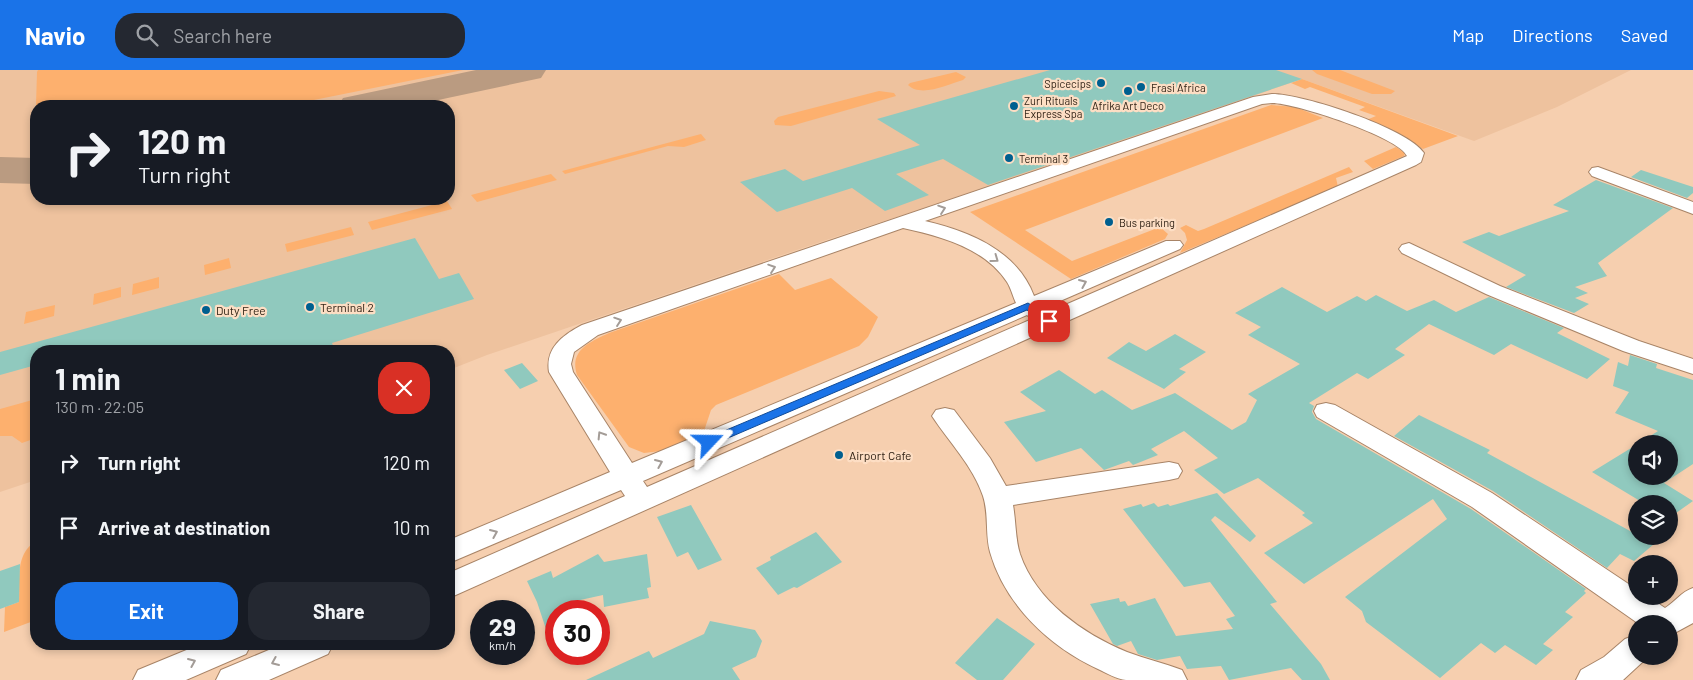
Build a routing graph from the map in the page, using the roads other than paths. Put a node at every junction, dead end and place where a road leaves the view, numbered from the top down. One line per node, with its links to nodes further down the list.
1 (1598, 172): 2 (street)
2 (1693, 208)
3 (902, 223): 6 (street, one-way to 6); 7 (street, one-way to 7); 12 (street, one-way to 3)
4 (1173, 246): 6 (street, one-way to 4)
5 (1409, 249): 8 (street)
6 (1028, 306): 7 (street); 12 (street, one-way to 6)
7 (1049, 321): 14 (street)
8 (1693, 367)
9 (1326, 410): 18 (street)
10 (945, 416): 13 (street)
11 (1169, 472): 13 (street)
12 (627, 476): 14 (street); 15 (street, one-way to 12)
13 (997, 497): 23 (street)
14 (642, 500): 16 (street)
15 (455, 549)
16 (455, 583)
17 (1693, 601): 19 (street)
18 (1652, 615)
19 (1678, 616)
20 (221, 650): 24 (street, one-way to 20)
21 (303, 650): 25 (street, one-way to 25)
22 (1628, 656): 27 (street)
23 (1109, 669): 26 (street)
24 (150, 680)
25 (233, 680)
26 (1170, 680)
27 (1593, 680)

